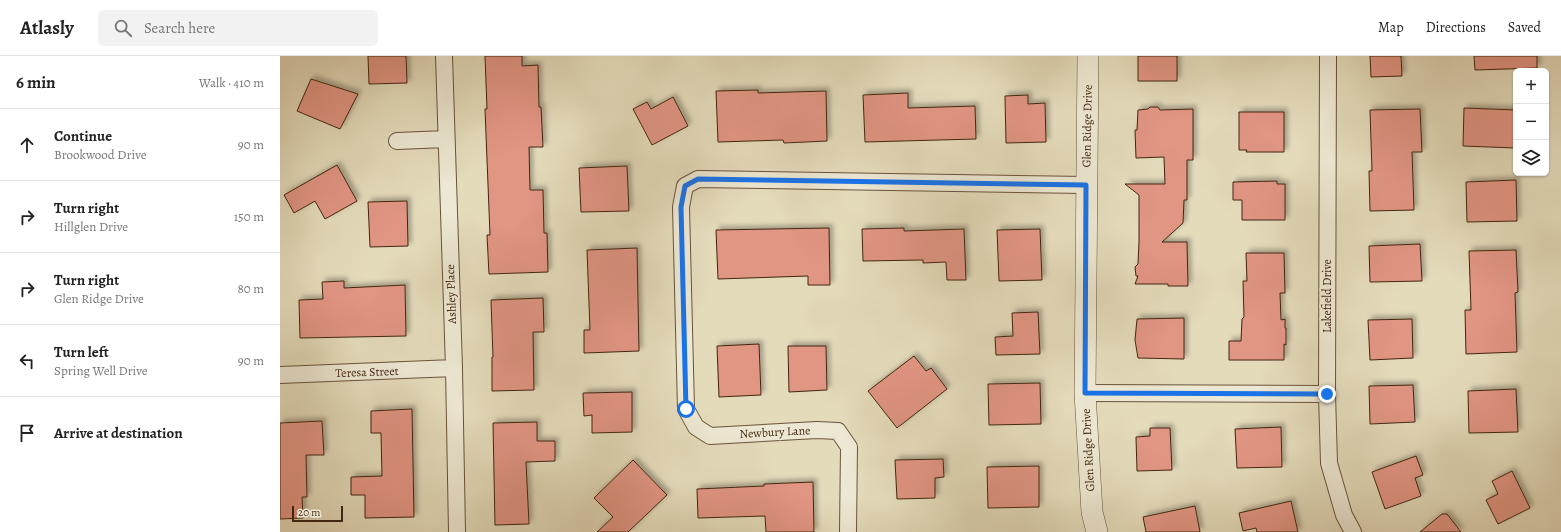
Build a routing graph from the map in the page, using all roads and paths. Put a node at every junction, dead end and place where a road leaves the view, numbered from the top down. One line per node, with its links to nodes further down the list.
1 (444, 56): 4 (street, Ashley Place)
2 (1088, 56): 6 (street, Glen Ridge Drive)
3 (1328, 56): 10 (street, Lakefield Drive)
4 (446, 140): 5 (street); 7 (street, Ashley Place)
5 (397, 141)
6 (1086, 185): 9 (street, Glen Ridge Drive); 12 (street, Newbury Lane)
7 (454, 368): 8 (street, Teresa Street); 11 (street, Ashley Place)
8 (280, 375)
9 (1085, 393): 10 (street); 13 (street, Glen Ridge Drive)
10 (1327, 394): 14 (street, Lakefield Drive)
11 (457, 532)
12 (848, 532)
13 (1097, 532)
14 (1353, 532)

